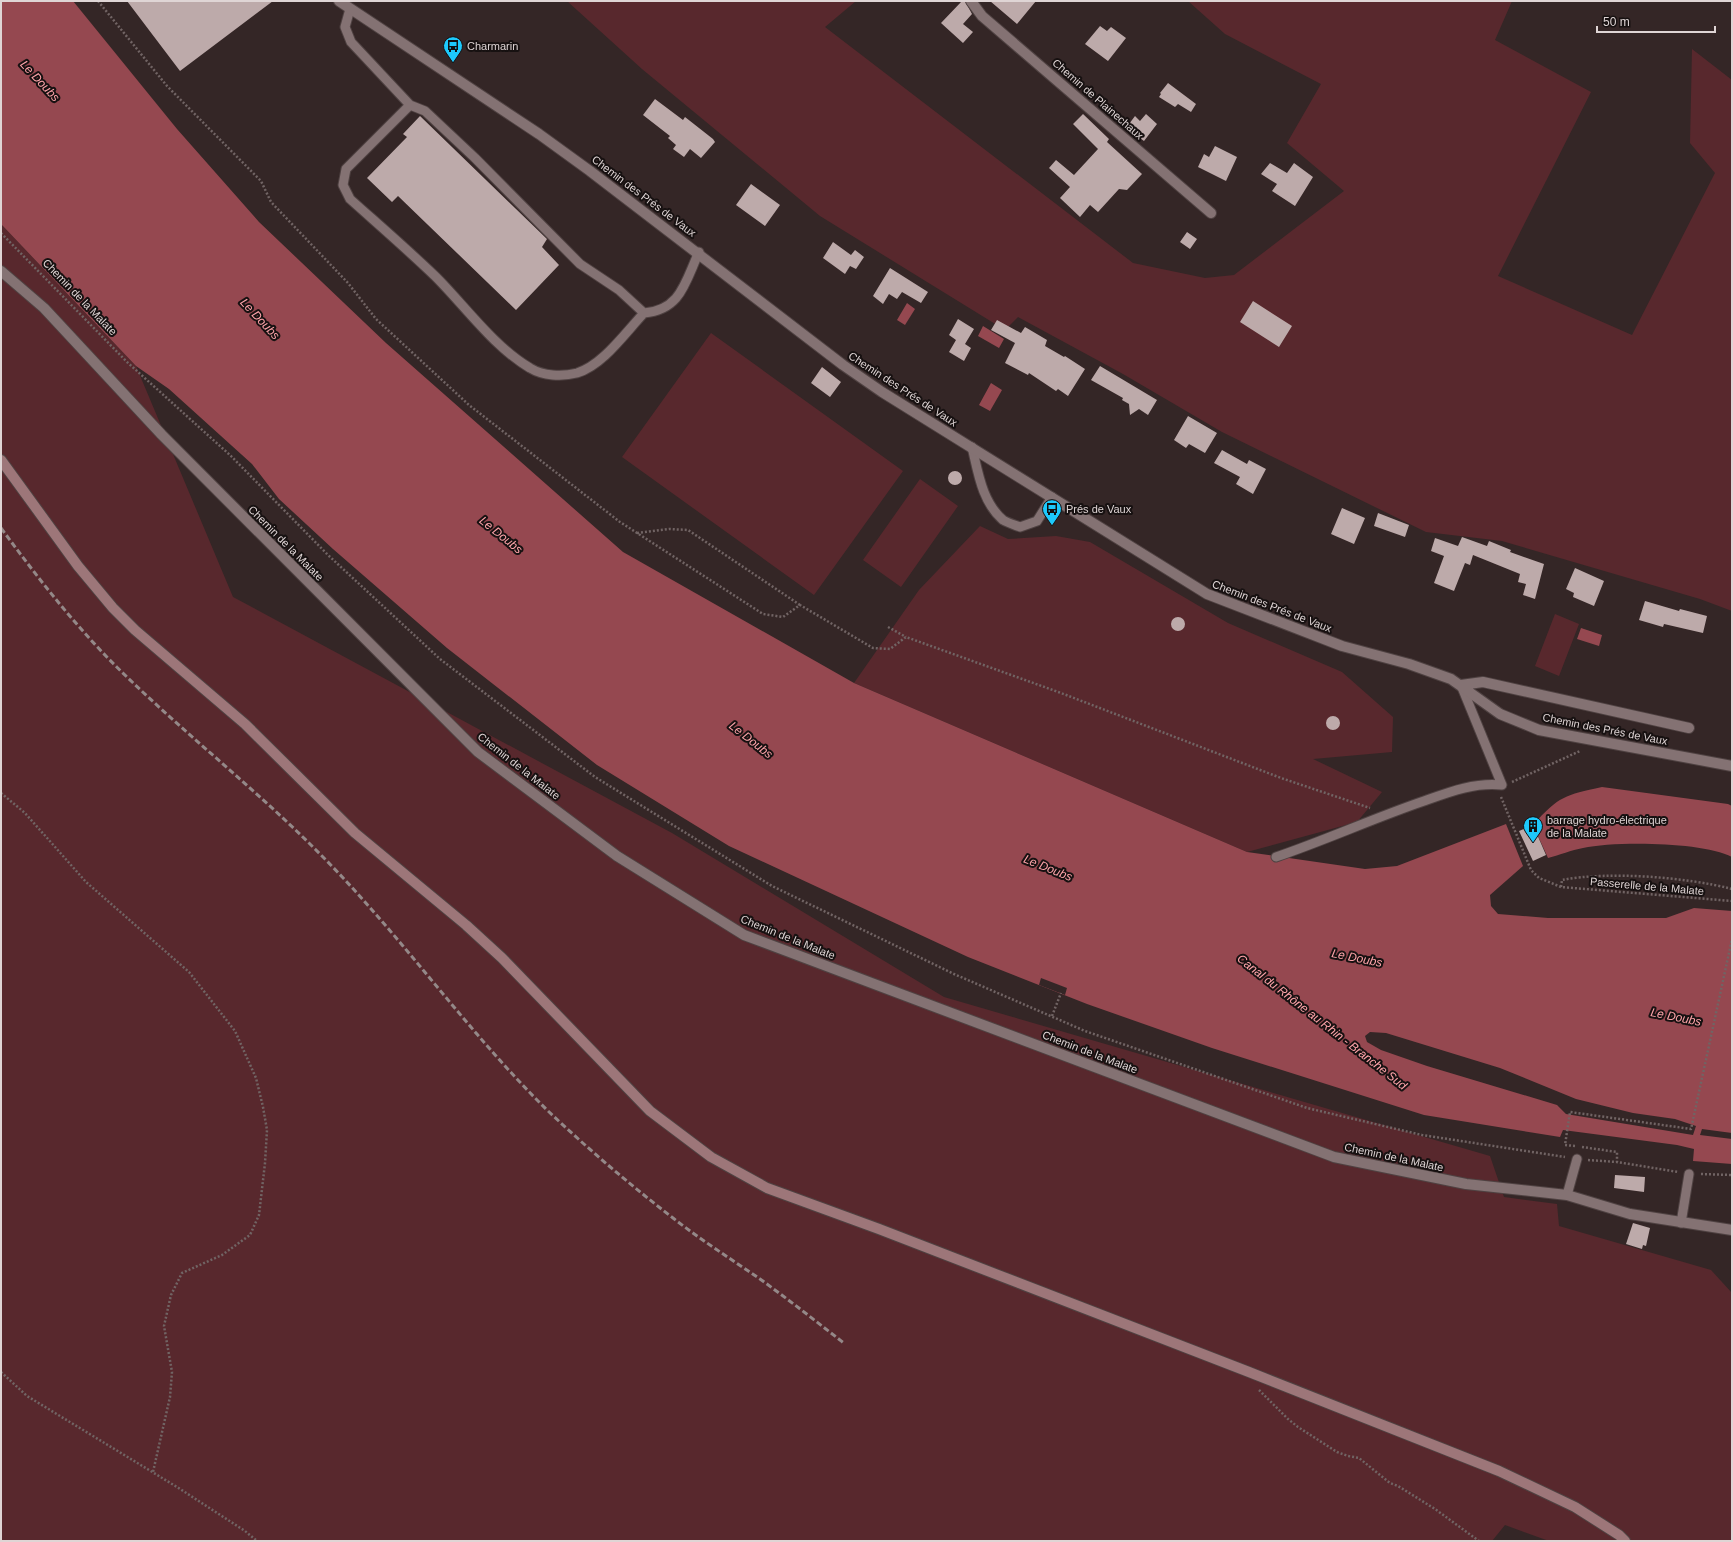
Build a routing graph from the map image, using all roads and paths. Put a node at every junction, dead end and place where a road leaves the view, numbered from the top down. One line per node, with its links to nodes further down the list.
1 (98, 1): 14 (path)
2 (339, 1): 4 (street, Chemin des Prés de Vaux)
3 (971, 1): 6 (street, Chemin de Plainechaux)
4 (350, 9): 5 (lane); 8 (street, Chemin des Prés de Vaux)
5 (410, 105): 10 (lane); 10 (lane)
6 (1211, 213)
7 (1, 233): 31 (path, Chemin de la Malate)
8 (699, 252): 10 (lane); 11 (street, Chemin des Prés de Vaux)
9 (1, 271): 36 (street, Chemin de la Malate)
10 (644, 314)
11 (972, 447): 13 (street, Chemin des Prés de Vaux); 13 (lane)
12 (1, 460): 40 (main road)
13 (1052, 497): 18 (street, Chemin des Prés de Vaux)
14 (637, 533): 15 (path); 15 (path)
15 (800, 605): 17 (path)
16 (888, 627): 17 (path)
17 (906, 636): 24 (path)
18 (1461, 685): 19 (street, Chemin des Prés de Vaux); 20 (street, Chemin des Prés de Vaux); 22 (lane)
19 (1689, 728)
20 (1600, 741): 21 (street, Chemin des Prés de Vaux); 22 (path)
21 (1732, 766)
22 (1502, 785): 24 (lane); 26 (path, Passerelle de la Malate)
23 (1, 793): 41 (path)
24 (1386, 814): 25 (lane)
25 (1276, 857)
26 (1561, 887): 27 (path); 28 (path, Passerelle de la Malate)
27 (1732, 889)
28 (1732, 901)
29 (1732, 939): 33 (path)
30 (1061, 994): 31 (path)
31 (1052, 1016): 32 (path, Chemin de la Malate)
32 (1577, 1159): 33 (path, Chemin de la Malate); 36 (lane)
33 (1617, 1162): 34 (path, Chemin de la Malate)
34 (1689, 1174): 35 (path, Chemin de la Malate); 37 (lane)
35 (1732, 1175)
36 (1567, 1195): 37 (street, Chemin de la Malate)
37 (1681, 1223): 38 (street, Chemin de la Malate)
38 (1732, 1230)
39 (1, 1372): 41 (path)
40 (1249, 1372): 43 (path); 44 (main road)
41 (153, 1472): 42 (path)
42 (257, 1541)
43 (1479, 1541)
44 (1625, 1541)

